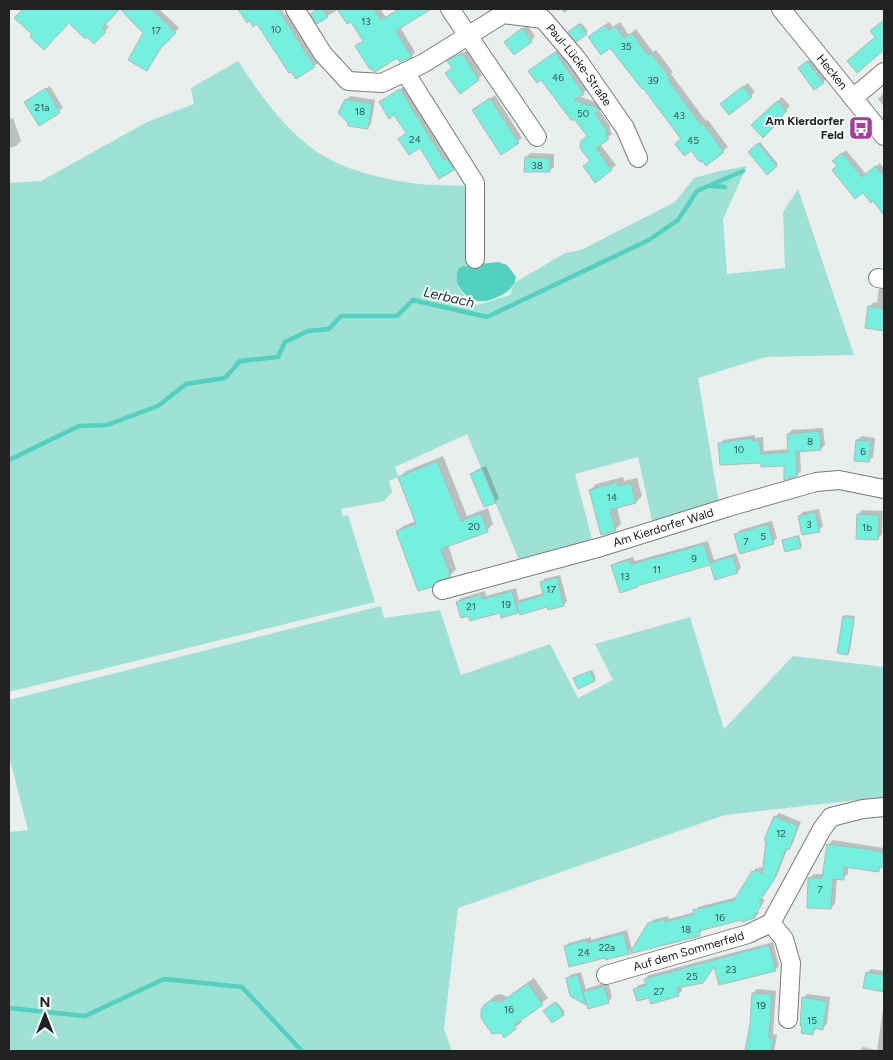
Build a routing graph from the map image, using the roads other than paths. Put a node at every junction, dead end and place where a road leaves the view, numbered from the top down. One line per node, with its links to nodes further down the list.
1 (295, 9): 5 (street, Paul-Lücke-Straße)
2 (450, 9): 4 (street)
3 (781, 9): 7 (street, Hecken)
4 (467, 35): 5 (street, Paul-Lücke-Straße); 9 (street); 10 (street, Paul-Lücke-Straße)
5 (405, 72): 11 (street)
6 (884, 72): 7 (street)
7 (853, 98): 8 (street, Hecken)
8 (884, 136)
9 (537, 137)
10 (638, 158)
11 (475, 260)
12 (884, 489): 13 (street, Am Kierdorfer Wald)
13 (442, 590)
14 (884, 807): 15 (street)
15 (771, 923): 16 (street, Auf dem Sommerfeld); 17 (street)
16 (606, 975)
17 (788, 1019)

